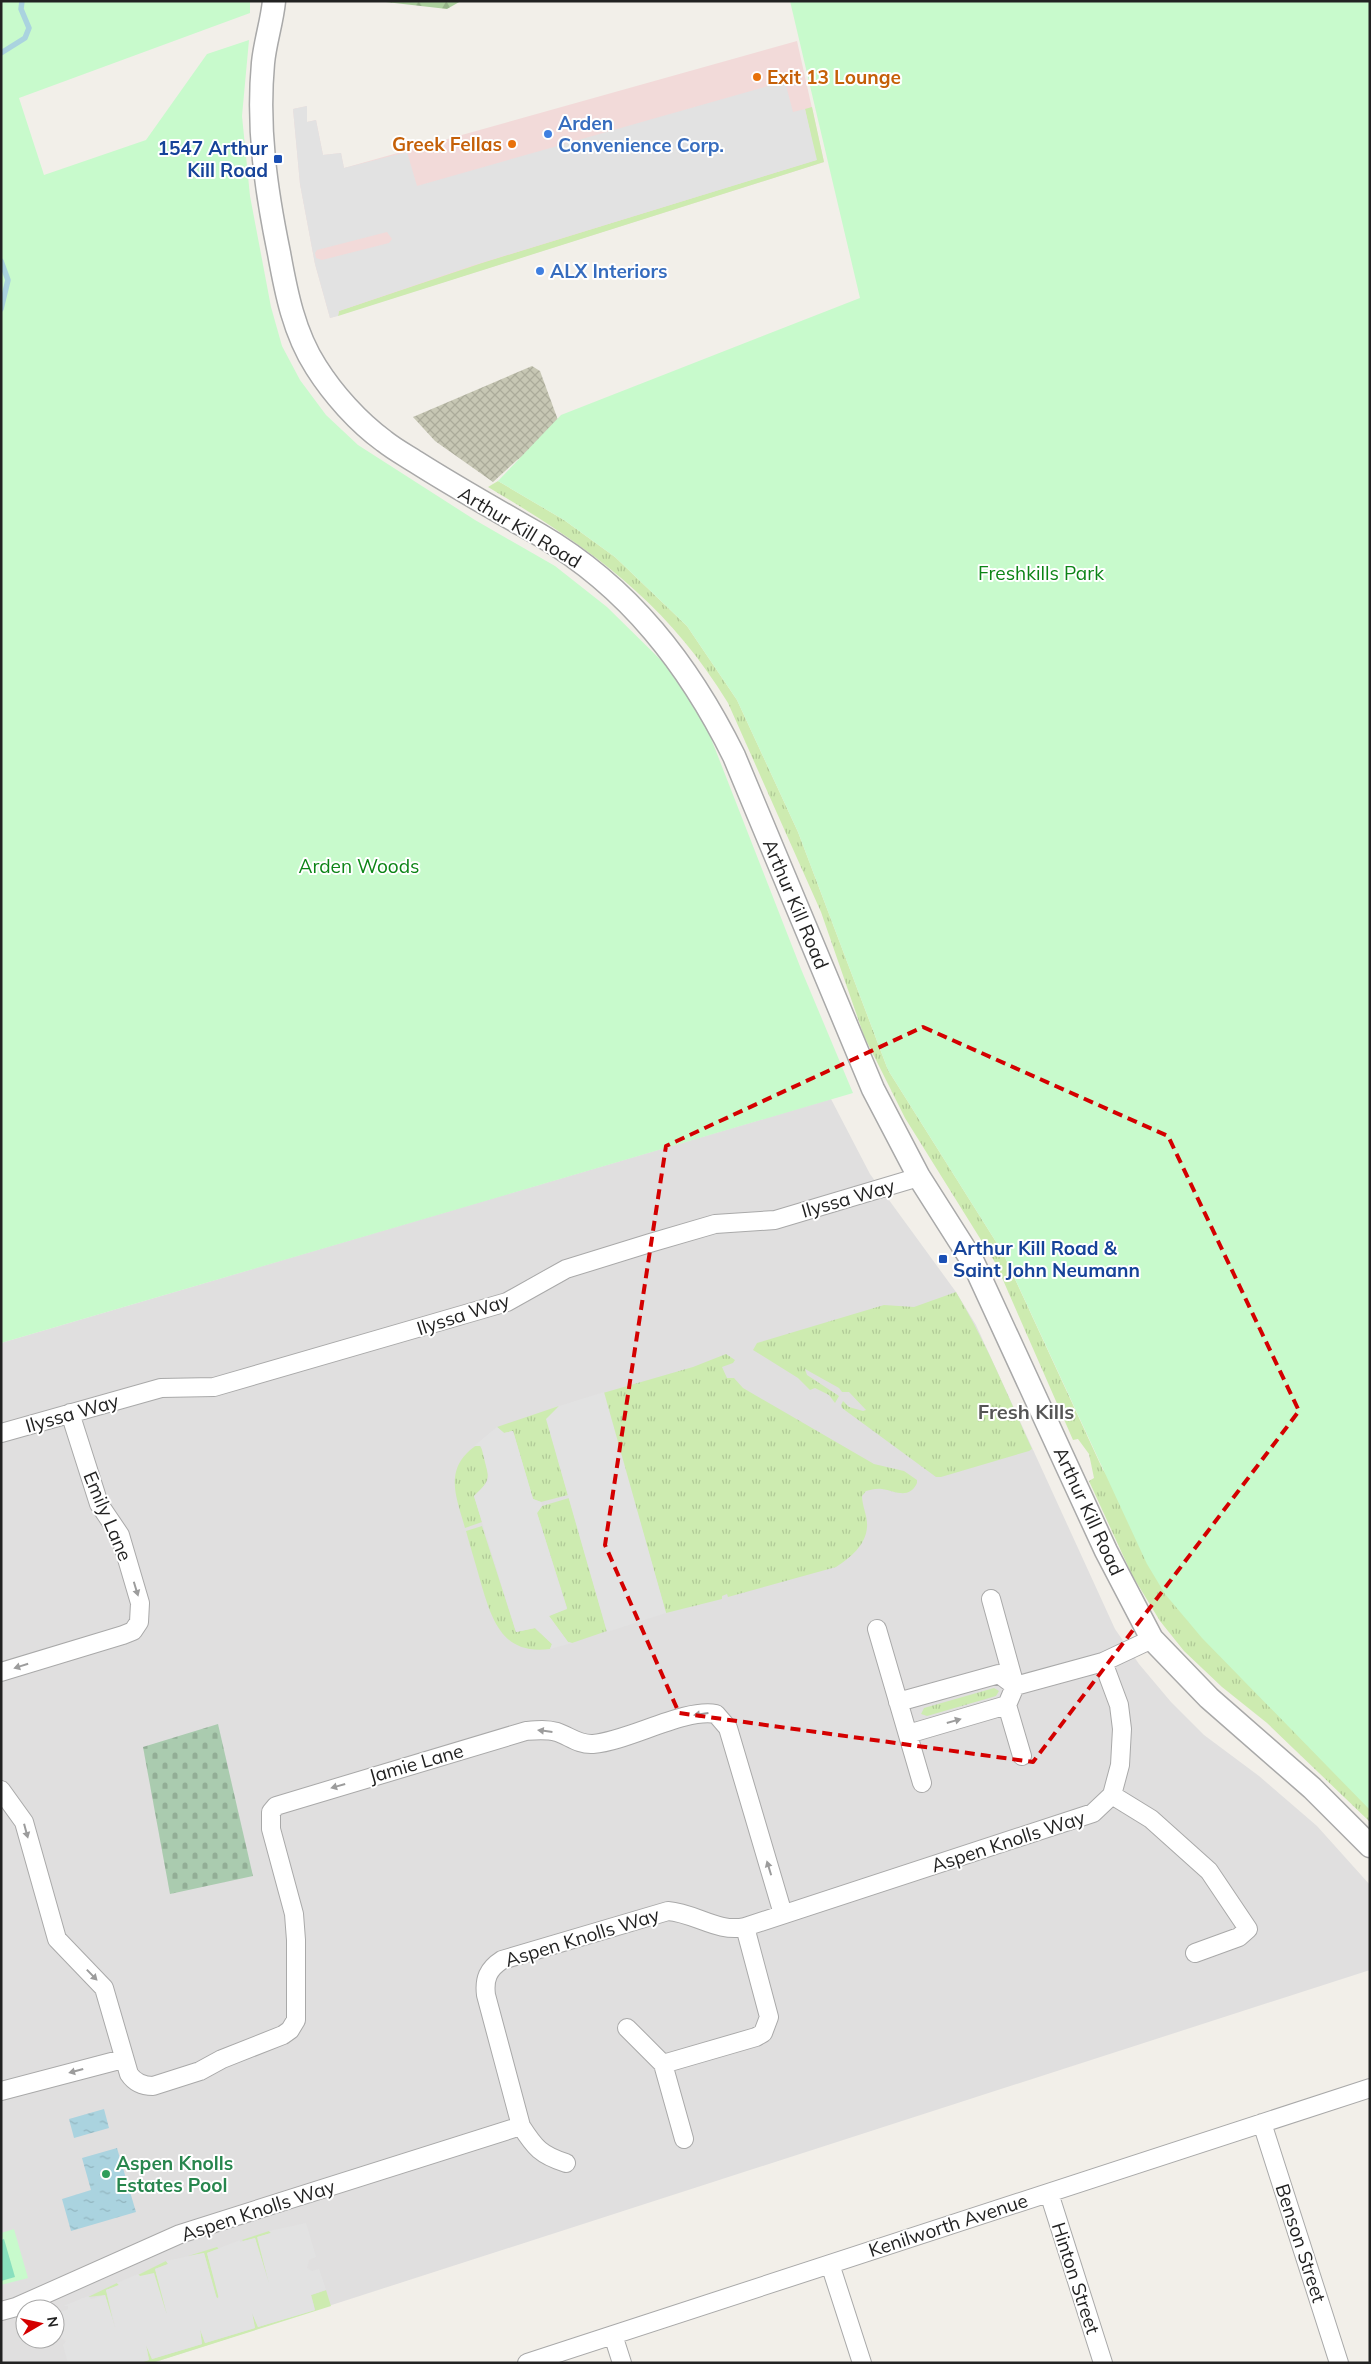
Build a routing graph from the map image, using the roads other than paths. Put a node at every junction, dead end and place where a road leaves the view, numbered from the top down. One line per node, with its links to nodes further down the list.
1 (274, 1): 2 (street, Arthur Kill Road)
2 (918, 1177): 3 (street, Ilyssa Way); 7 (street, Arthur Kill Road)
3 (70, 1413): 4 (street, Ilyssa Way); 9 (street, Emily Lane, one-way to 9)
4 (1, 1433)
5 (991, 1599): 10 (street)
6 (877, 1629): 11 (street)
7 (1152, 1639): 8 (street); 18 (street, Arthur Kill Road)
8 (1104, 1662): 10 (street); 17 (street)
9 (1, 1672)
10 (1015, 1686): 11 (street); 12 (street)
11 (898, 1702): 13 (street)
12 (1007, 1705): 13 (street, one-way to 12); 14 (street)
13 (908, 1734): 15 (street)
14 (1022, 1756)
15 (922, 1783)
16 (1, 1790): 23 (street, one-way to 23)
17 (1112, 1795): 19 (street, Aspen Knolls Way); 21 (street)
18 (1370, 1846)
19 (783, 1914): 20 (street, Aspen Knolls Way); 23 (street, Jamie Lane, one-way to 23)
20 (745, 1927): 24 (street); 28 (street, Aspen Knolls Way)
21 (1194, 1953)
22 (627, 2028): 24 (street)
23 (123, 2059): 26 (street, one-way to 26)
24 (663, 2064): 29 (street)
25 (1370, 2088): 27 (street, Kenilworth Avenue)
26 (1, 2091)
27 (1262, 2123): 31 (street, Kenilworth Avenue); 39 (street, Benson Street)
28 (521, 2126): 30 (street, Aspen Knolls Way); 33 (street, Aspen Knolls Way)
29 (684, 2139)
30 (566, 2163)
31 (1049, 2193): 32 (street, Kenilworth Avenue); 38 (street, Hinton Street)
32 (830, 2264): 34 (street, Kenilworth Avenue); 37 (street)
33 (1, 2311)
34 (613, 2334): 35 (street, Kenilworth Avenue); 36 (street)
35 (527, 2363)
36 (622, 2363)
37 (862, 2363)
38 (1103, 2363)
39 (1339, 2363)

